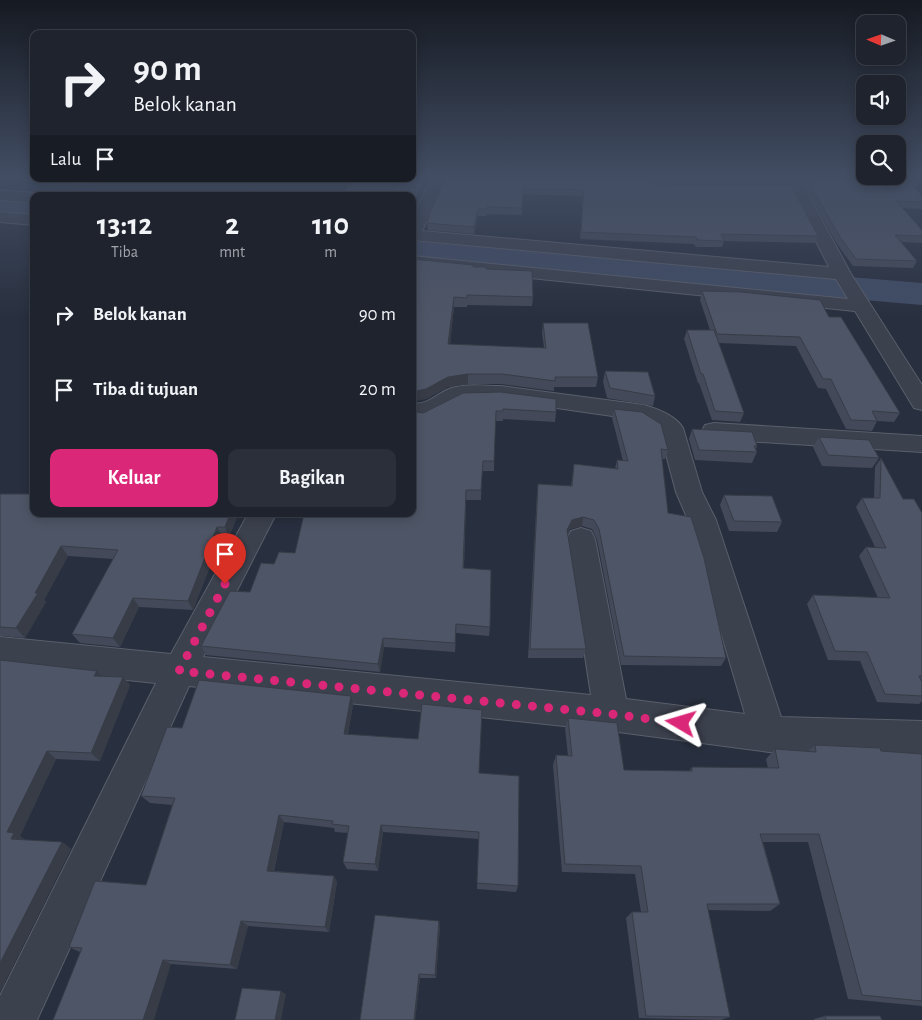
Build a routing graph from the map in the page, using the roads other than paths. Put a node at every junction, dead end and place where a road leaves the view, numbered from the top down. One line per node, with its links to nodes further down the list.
1 (816, 224): 4 (street)
2 (416, 234): 4 (street)
3 (416, 261): 5 (street)
4 (844, 277): 5 (street)
5 (860, 304): 6 (street)
6 (922, 403)
7 (416, 412): 8 (street)
8 (671, 428): 9 (street); 15 (street)
9 (922, 444)
10 (260, 517): 13 (street)
11 (581, 538): 14 (street)
12 (0, 652): 13 (street)
13 (179, 671): 14 (street); 17 (street)
14 (611, 714): 15 (street)
15 (769, 734): 16 (street)
16 (922, 739)
17 (13, 1020)

